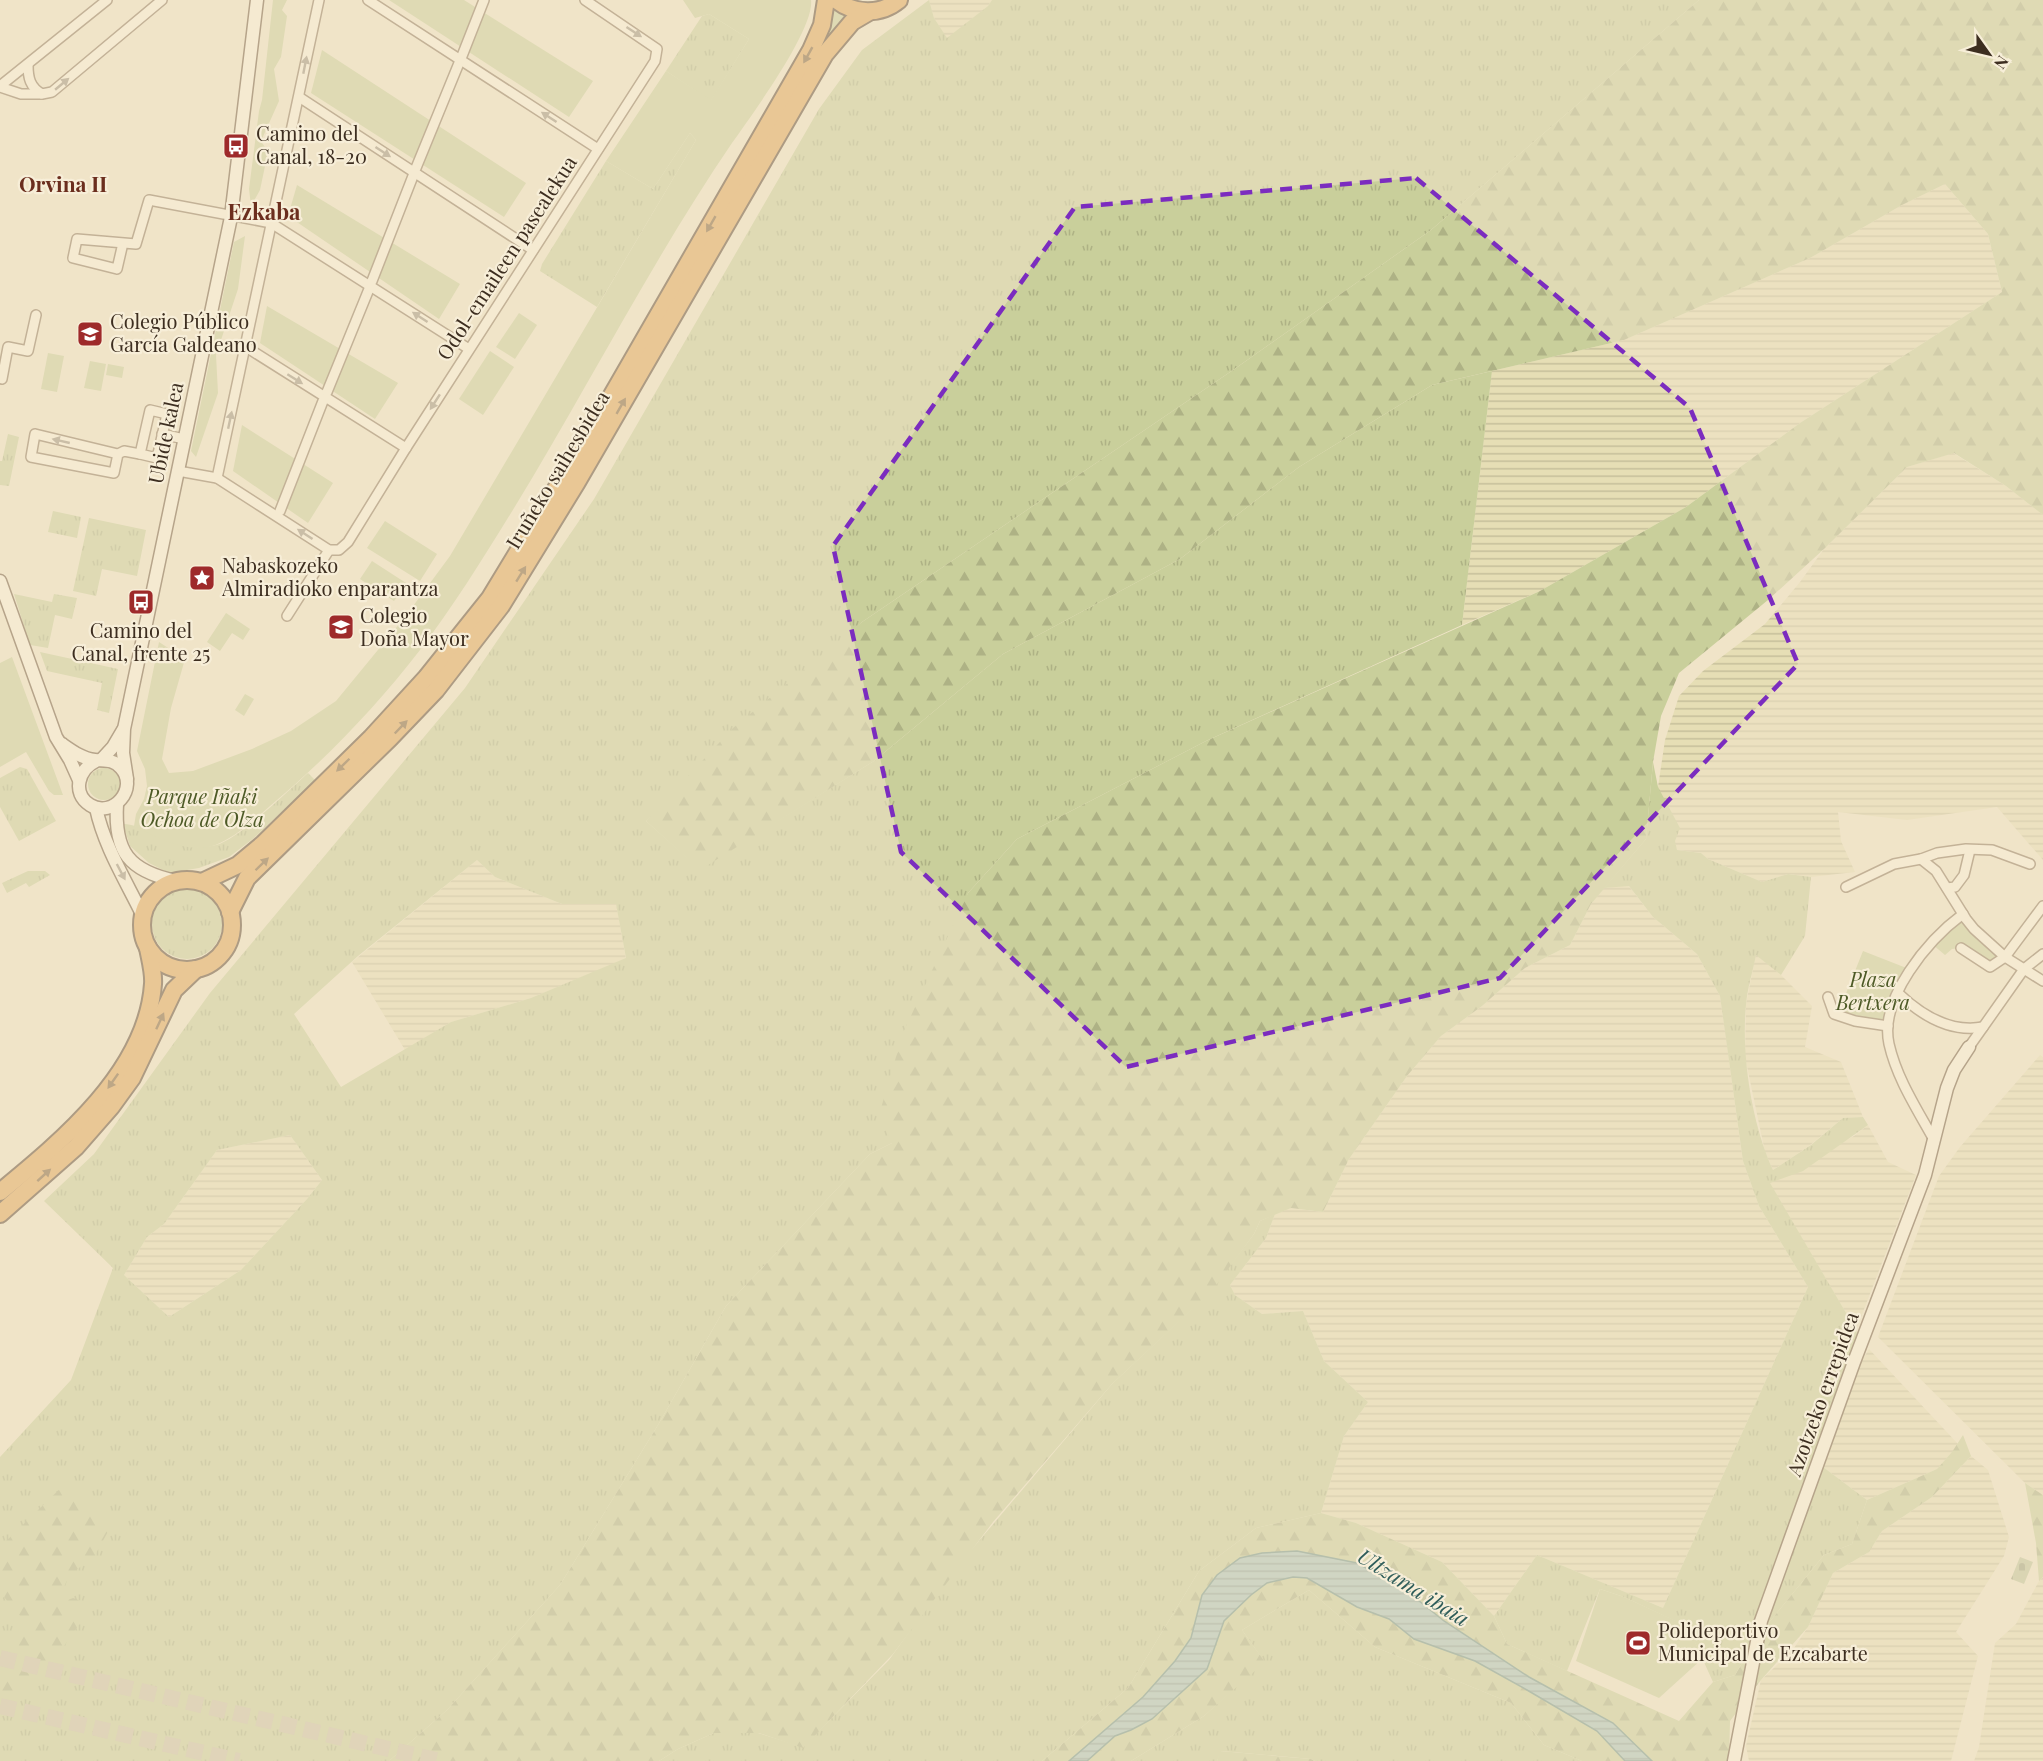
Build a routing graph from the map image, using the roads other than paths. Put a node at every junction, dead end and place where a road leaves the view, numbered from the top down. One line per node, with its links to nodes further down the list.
1 (107, 0): 12 (street)
2 (162, 0): 14 (street, one-way to 2)
3 (257, 0): 17 (street, Ubide kalea)
4 (319, 0): 15 (street, one-way to 4)
5 (368, 0): 16 (street, one-way to 5)
6 (484, 0): 32 (street)
7 (585, 0): 16 (street, Odol-emaileen pasealekua, one-way to 16)
8 (826, 0): 47 (highway, Iruñeko saihesbidea, one-way to 47)
9 (837, 0): 11 (highway)
10 (899, 0): 11 (highway, Iruñeko saihesbidea)
11 (869, 12): 51 (highway, Iruñeko saihesbidea, one-way to 11)
12 (28, 65): 13 (street); 14 (street)
13 (0, 86): 14 (street)
14 (42, 94)
15 (299, 97): 18 (street); 20 (street, one-way to 20)
16 (598, 149): 20 (street, Odol-emaileen pasealekua)
17 (231, 217): 18 (street); 19 (street); 26 (street, Ubide kalea)
18 (272, 223): 22 (street); 23 (street, one-way to 18)
19 (123, 243): 19 (street)
20 (533, 250): 23 (street, Odol-emaileen pasealekua)
21 (36, 315): 24 (street)
22 (246, 347): 27 (street, one-way to 27); 31 (street, one-way to 22)
23 (469, 349): 27 (street, Odol-emaileen pasealekua, one-way to 27)
24 (0, 378)
25 (162, 434): 26 (street); 29 (street); 29 (street)
26 (184, 439): 30 (street, Ubide kalea)
27 (406, 448): 33 (street, Odol-emaileen pasealekua)
28 (118, 454): 28 (street, one-way to 28); 29 (street)
29 (140, 454)
30 (178, 471): 31 (street); 36 (street, Ubide kalea)
31 (217, 478): 33 (street, one-way to 31)
32 (280, 511)
33 (329, 550): 35 (street, Odol-emaileen pasealekua)
34 (0, 581): 37 (street)
35 (287, 616)
36 (124, 729): 38 (street, Ubide kalea); 39 (street, Ubide kalea)
37 (58, 741): 38 (street); 40 (street)
38 (99, 760): 39 (street); 40 (street)
39 (127, 779): 41 (street)
40 (79, 780): 42 (street)
41 (117, 804): 42 (street); 46 (street)
42 (96, 808): 53 (street, one-way to 53)
43 (1970, 850): 44 (street); 45 (street); 49 (street)
44 (1921, 859): 48 (street); 49 (street)
45 (2030, 864)
46 (176, 881): 47 (highway); 53 (highway)
47 (202, 882): 51 (highway)
48 (1846, 887)
49 (1947, 888): 52 (street)
50 (2043, 906): 57 (street)
51 (230, 912): 58 (highway)
52 (1963, 914): 57 (street); 61 (street)
53 (143, 916): 54 (highway)
54 (148, 948): 58 (highway); 67 (highway, one-way to 67)
55 (1961, 948): 57 (street)
56 (2043, 954): 59 (street)
57 (2006, 957): 59 (street)
58 (196, 969): 68 (highway, one-way to 58)
59 (2024, 969): 60 (street); 64 (street)
60 (2043, 981)
61 (1898, 993): 63 (street); 64 (street)
62 (1828, 997): 63 (street)
63 (1888, 1026): 66 (street)
64 (1983, 1027): 65 (street)
65 (1969, 1047): 66 (street, Azotzeko errepidea)
66 (1934, 1140): 69 (street, Azotzeko errepidea)
67 (0, 1192)
68 (0, 1214)
69 (1734, 1761)

